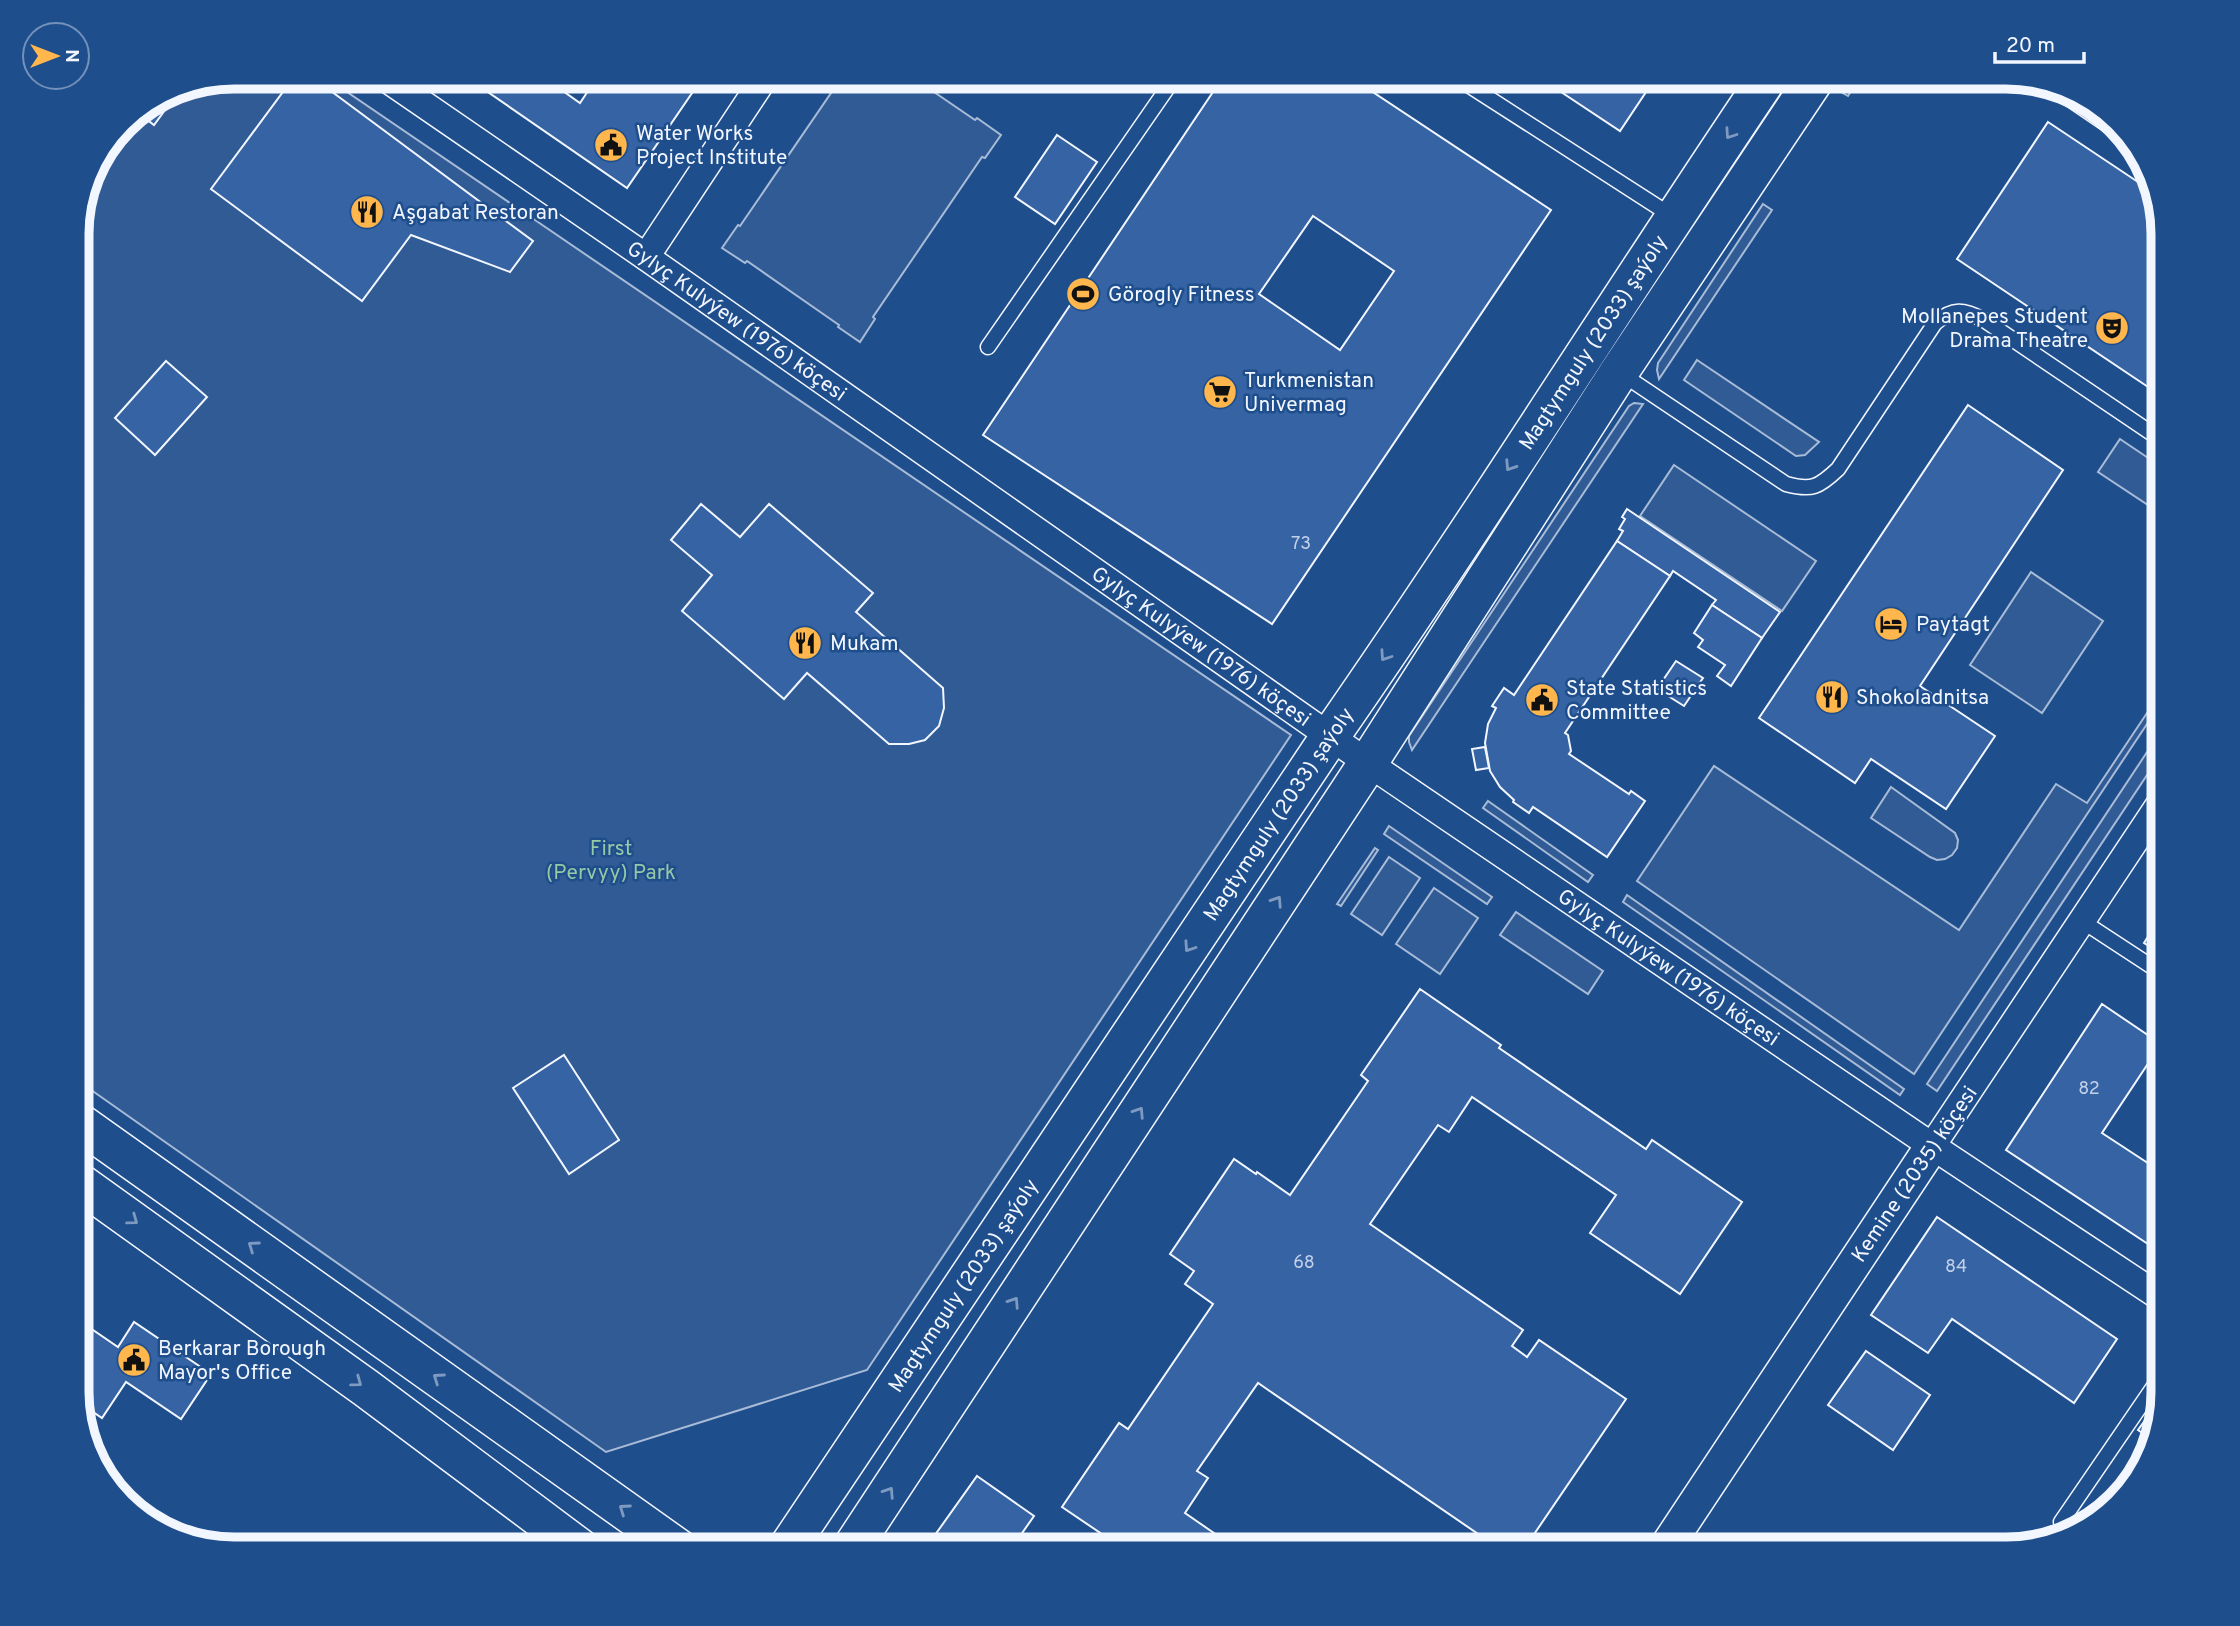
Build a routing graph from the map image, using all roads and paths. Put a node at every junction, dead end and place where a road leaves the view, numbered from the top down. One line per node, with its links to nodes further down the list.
1 (1166, 89): 9 (lane)
2 (1475, 89): 7 (lane)
3 (1760, 89): 7 (main road, Magtymguly (2033) şaýoly, one-way to 7)
4 (1808, 89): 10 (main road, Magtymguly (2033) şaýoly)
5 (403, 90): 8 (street, Gylyç Kulyýew (1976) köçesi)
6 (757, 90): 8 (street)
7 (1674, 217): 12 (main road, Magtymguly (2033) şaýoly, one-way to 12)
8 (646, 257): 12 (street, Gylyç Kulyýew (1976) köçesi)
9 (988, 347)
10 (1619, 372): 11 (lane); 13 (main road, Magtymguly (2033) şaýoly)
11 (2151, 432)
12 (1331, 735): 13 (street, Gylyç Kulyýew (1976) köçesi); 25 (main road, Magtymguly (2033) şaýoly, one-way to 25)
13 (1368, 763): 18 (street, Gylyç Kulyýew (1976) köçesi); 26 (main road, Magtymguly (2033) şaýoly, one-way to 13)
14 (2151, 817): 15 (street, Kemine (2035) köçesi)
15 (2082, 921): 16 (lane); 18 (street, Kemine (2035) köçesi)
16 (2151, 966)
17 (90, 1130): 24 (main road, one-way to 17)
18 (1932, 1146): 20 (street, Gylyç Kulyýew (1976) köçesi); 27 (street, Kemine (2035) köçesi)
19 (90, 1190): 23 (main road, one-way to 23)
20 (2151, 1291)
21 (2151, 1391): 22 (lane)
22 (2061, 1522)
23 (565, 1537)
24 (662, 1537)
25 (795, 1537)
26 (859, 1537)
27 (1673, 1537)

